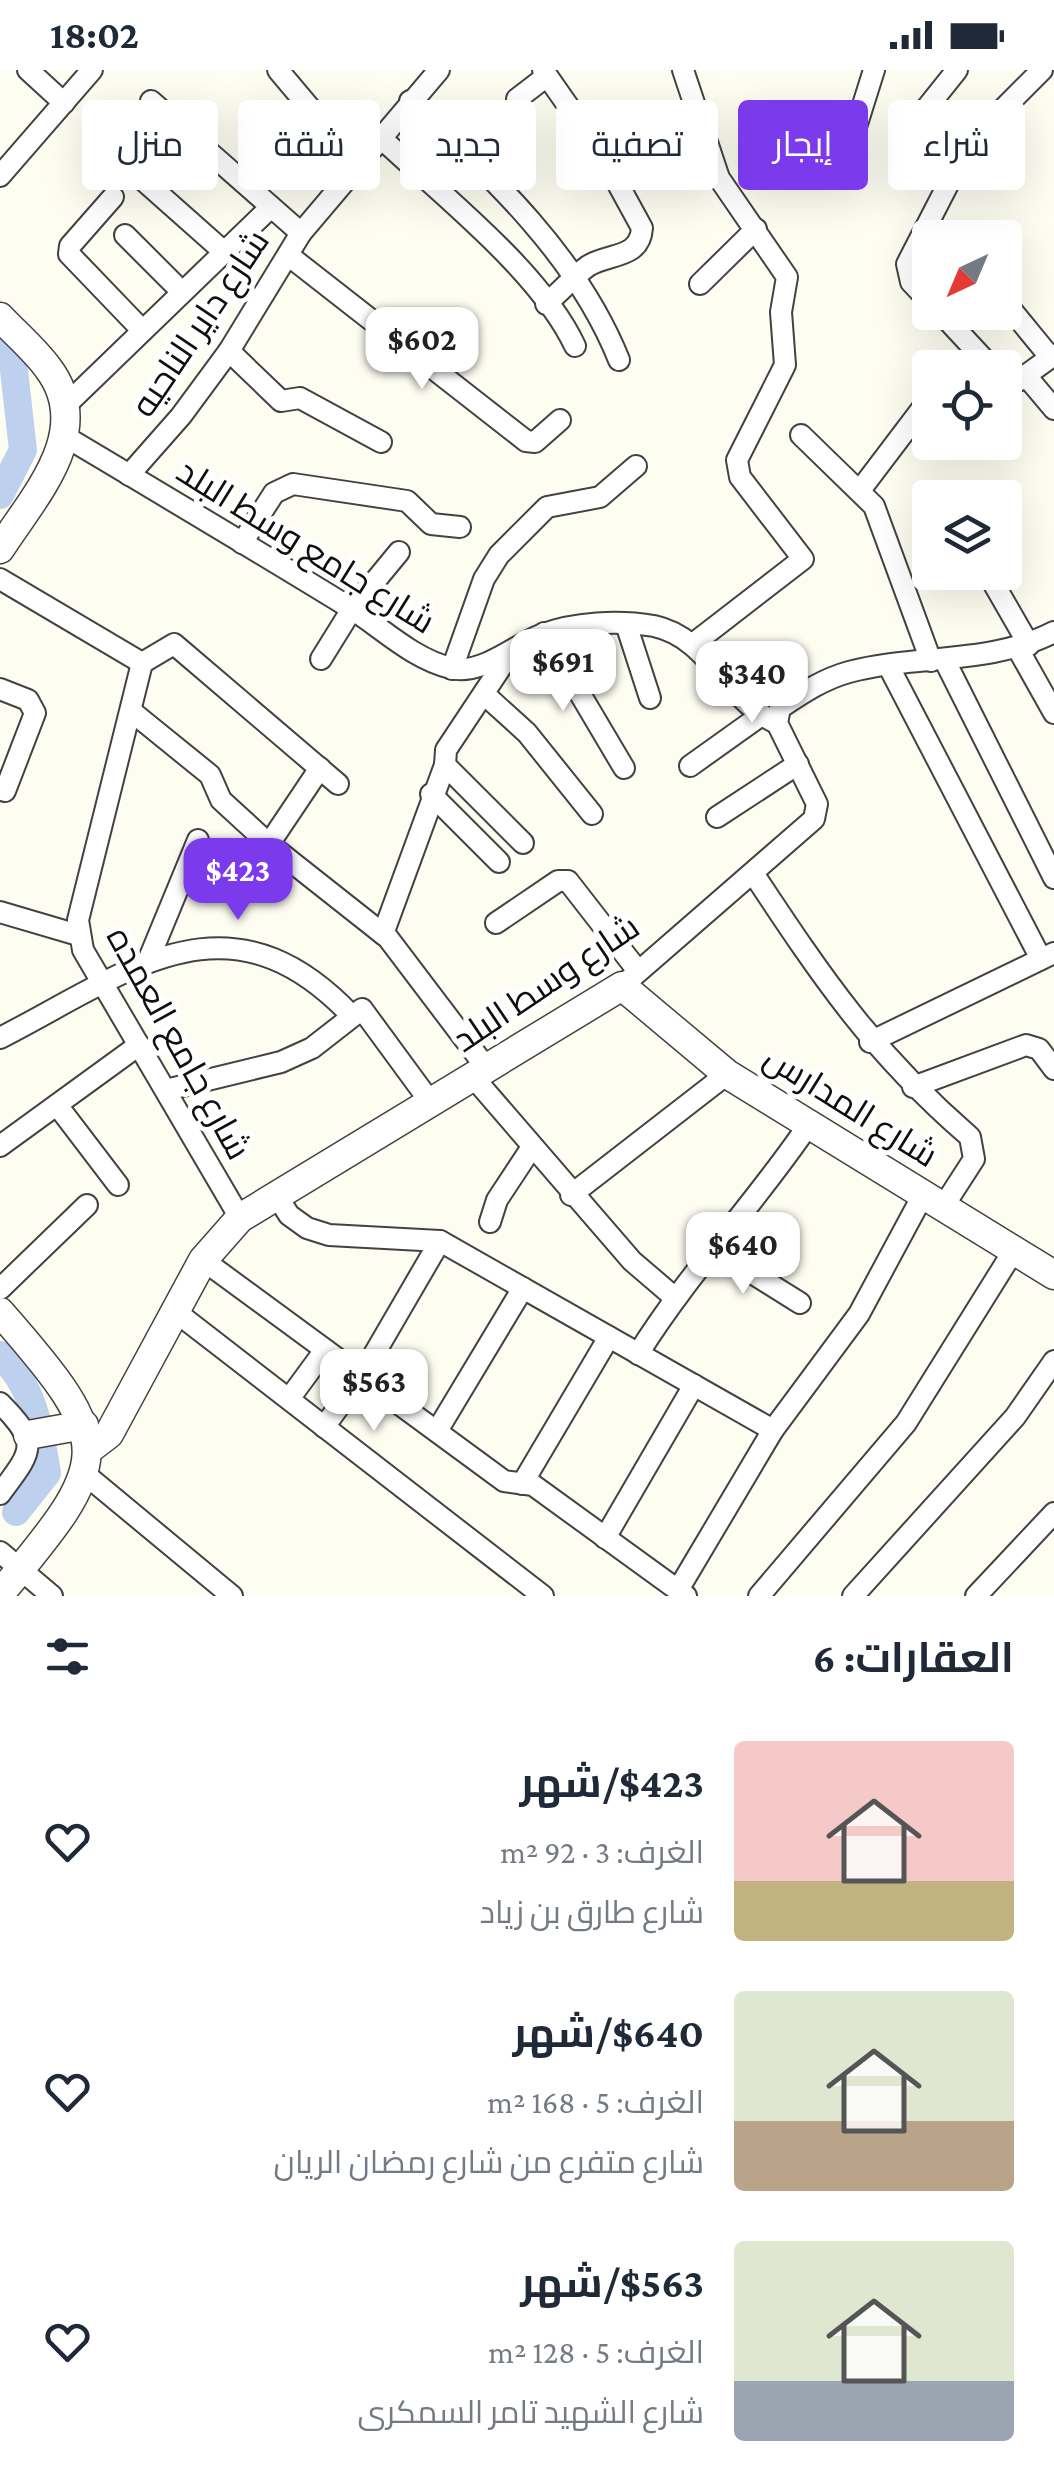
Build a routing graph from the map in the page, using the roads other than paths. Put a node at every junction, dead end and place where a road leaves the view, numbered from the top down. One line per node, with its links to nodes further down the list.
1 (28, 70): 15 (street)
2 (92, 70): 15 (street)
3 (278, 70): 11 (street)
4 (683, 70): 26 (street)
5 (874, 70): 13 (street)
6 (957, 70): 14 (street)
7 (1042, 70): 25 (street)
8 (545, 73): 10 (street); 32 (street)
9 (428, 74): 12 (street, شارع داير الناحيه)
10 (517, 99)
11 (303, 100)
12 (411, 100)
13 (865, 100)
14 (933, 100)
15 (64, 103): 19 (street)
16 (400, 113): 17 (street, شارع داير الناحيه)
17 (380, 136): 36 (street)
18 (218, 159): 24 (street)
19 (4, 164)
20 (154, 190): 29 (street)
21 (335, 190): 27 (street, شارع داير الناحيه)
22 (501, 190): 32 (street)
23 (113, 196): 39 (street)
24 (271, 206): 27 (street); 29 (street)
25 (930, 220)
26 (756, 229): 33 (street); 68 (street)
27 (301, 233): 31 (street, شارع داير الناحيه)
28 (126, 235): 35 (street)
29 (223, 252): 35 (street)
30 (912, 254): 34 (street)
31 (288, 255): 43 (street, شارع داير الناحيه); 50 (street)
32 (575, 278): 36 (street); 45 (street)
33 (700, 284)
34 (912, 284)
35 (181, 292): 39 (street)
36 (546, 304): 41 (street)
37 (0, 317): 48 (street)
38 (1022, 322): 44 (street)
39 (141, 329): 48 (street)
40 (957, 330): 42 (street)
41 (575, 346)
42 (975, 350)
43 (228, 351): 54 (street); 56 (street, شارع داير الناحيه)
44 (1052, 356): 47 (street)
45 (619, 360)
46 (1022, 377): 47 (street)
47 (1027, 377): 49 (street)
48 (66, 404): 53 (street)
49 (1054, 409)
50 (560, 420)
51 (912, 422): 57 (street)
52 (801, 435): 57 (street)
53 (66, 436): 56 (street, شارع جامع وسط البلد); 60 (street)
54 (381, 442)
55 (636, 466): 75 (street)
56 (130, 474): 59 (street, شارع جامع وسط البلد)
57 (861, 489): 72 (street)
58 (460, 527): 59 (street)
59 (242, 543): 64 (street, شارع جامع وسط البلد)
60 (0, 549)
61 (399, 552): 64 (street)
62 (0, 578): 73 (street)
63 (996, 590): 70 (street)
64 (352, 609): 71 (street); 75 (street, شارع جامع وسط البلد)
65 (626, 624): 67 (street, شارع جامع وسط البلد); 68 (street, شارع جامع وسط البلد); 78 (street)
66 (1054, 632): 70 (street)
67 (544, 633): 69 (street, شارع جامع وسط البلد); 86 (street)
68 (693, 644): 81 (street, شارع جامع وسط البلد)
69 (515, 646): 75 (street, شارع جامع وسط البلد); 77 (street)
70 (1023, 647): 72 (street); 80 (street)
71 (321, 659)
72 (938, 660): 74 (street); 97 (street)
73 (142, 663): 79 (street, شارع جامع العمده); 85 (street)
74 (888, 665): 81 (street); 102 (street)
75 (452, 669)
76 (0, 689): 88 (street)
77 (484, 694): 83 (street); 90 (street)
78 (650, 698)
79 (130, 711): 94 (street); 101 (street, شارع جامع العمده)
80 (1054, 712)
81 (769, 719): 82 (street, شارع وسط البلد); 84 (street)
82 (798, 764): 91 (street); 96 (street, شارع وسط البلد)
83 (444, 765): 89 (street); 93 (street)
84 (690, 766)
85 (320, 768): 87 (street); 94 (street)
86 (624, 768)
87 (338, 784)
88 (6, 791)
89 (431, 794): 95 (street); 100 (street)
90 (592, 814)
91 (716, 817)
92 (198, 840): 103 (street)
93 (523, 843)
94 (269, 844): 100 (street)
95 (499, 862)
96 (754, 873): 104 (street, شارع وسط البلد); 108 (street)
97 (1054, 878)
98 (0, 912): 101 (street)
99 (496, 922): 104 (street)
100 (382, 934): 111 (street)
101 (78, 935): 105 (street, شارع جامع العمده)
102 (1047, 956): 108 (street)
103 (148, 961): 105 (street); 106 (street)
104 (630, 978): 111 (street, شارع وسط البلد); 112 (street, شارع المدارس)
105 (104, 984): 107 (street); 109 (street, شارع جامع العمده)
106 (350, 1014): 114 (street); 115 (street)
107 (4, 1030)
108 (870, 1042): 113 (street)
109 (139, 1045): 114 (street, شارع جامع العمده); 116 (street)
110 (1054, 1070): 113 (street, شارع المدارس)
111 (481, 1074): 115 (street, شارع وسط البلد); 119 (street)
112 (727, 1074): 117 (street, شارع المدارس); 121 (street)
113 (913, 1087): 123 (street)
114 (166, 1090): 125 (street, شارع جامع العمده)
115 (431, 1103): 122 (street, شارع وسط البلد)
116 (57, 1105): 118 (street); 120 (street)
117 (809, 1124): 123 (street, شارع المدارس); 128 (street)
118 (0, 1146)
119 (532, 1147): 121 (street); 126 (street)
120 (118, 1185)
121 (571, 1194): 134 (street)
122 (277, 1196): 125 (street, شارع وسط البلد); 127 (street)
123 (933, 1201): 129 (street, شارع المدارس); 147 (street)
124 (88, 1205): 133 (street)
125 (240, 1218): 130 (street, شارع وسط البلد)
126 (490, 1222)
127 (440, 1242): 132 (street); 142 (street)
128 (712, 1248): 134 (street); 135 (street)
129 (1014, 1250): 131 (street, شارع المدارس); 161 (street)
130 (203, 1260): 137 (street, شارع وسط البلد); 139 (street)
131 (1054, 1275)
132 (523, 1288): 138 (street); 148 (street)
133 (0, 1289)
134 (674, 1297): 140 (street)
135 (800, 1302)
136 (0, 1312): 150 (street)
137 (176, 1312): 144 (street); 150 (street, شارع وسط البلد)
138 (609, 1337): 140 (street); 151 (street)
139 (325, 1350): 142 (street); 144 (street)
140 (638, 1354): 143 (street)
141 (1054, 1361): 162 (street)
142 (362, 1376): 146 (street); 148 (street)
143 (694, 1385): 147 (street); 154 (street)
144 (289, 1399): 146 (street)
145 (0, 1403): 149 (street)
146 (324, 1427): 160 (street)
147 (774, 1430): 156 (street)
148 (437, 1432): 151 (street)
149 (28, 1435): 150 (street); 152 (street)
150 (86, 1450): 155 (street, شارع وسط البلد); 159 (street)
151 (522, 1484): 154 (street)
152 (0, 1494)
153 (1054, 1513): 163 (street)
154 (606, 1538): 156 (street)
155 (10, 1561): 157 (street, شارع وسط البلد); 158 (street)
156 (682, 1593)
157 (0, 1594)
158 (52, 1596)
159 (232, 1596)
160 (543, 1596)
161 (758, 1596)
162 (854, 1596)
163 (976, 1596)

